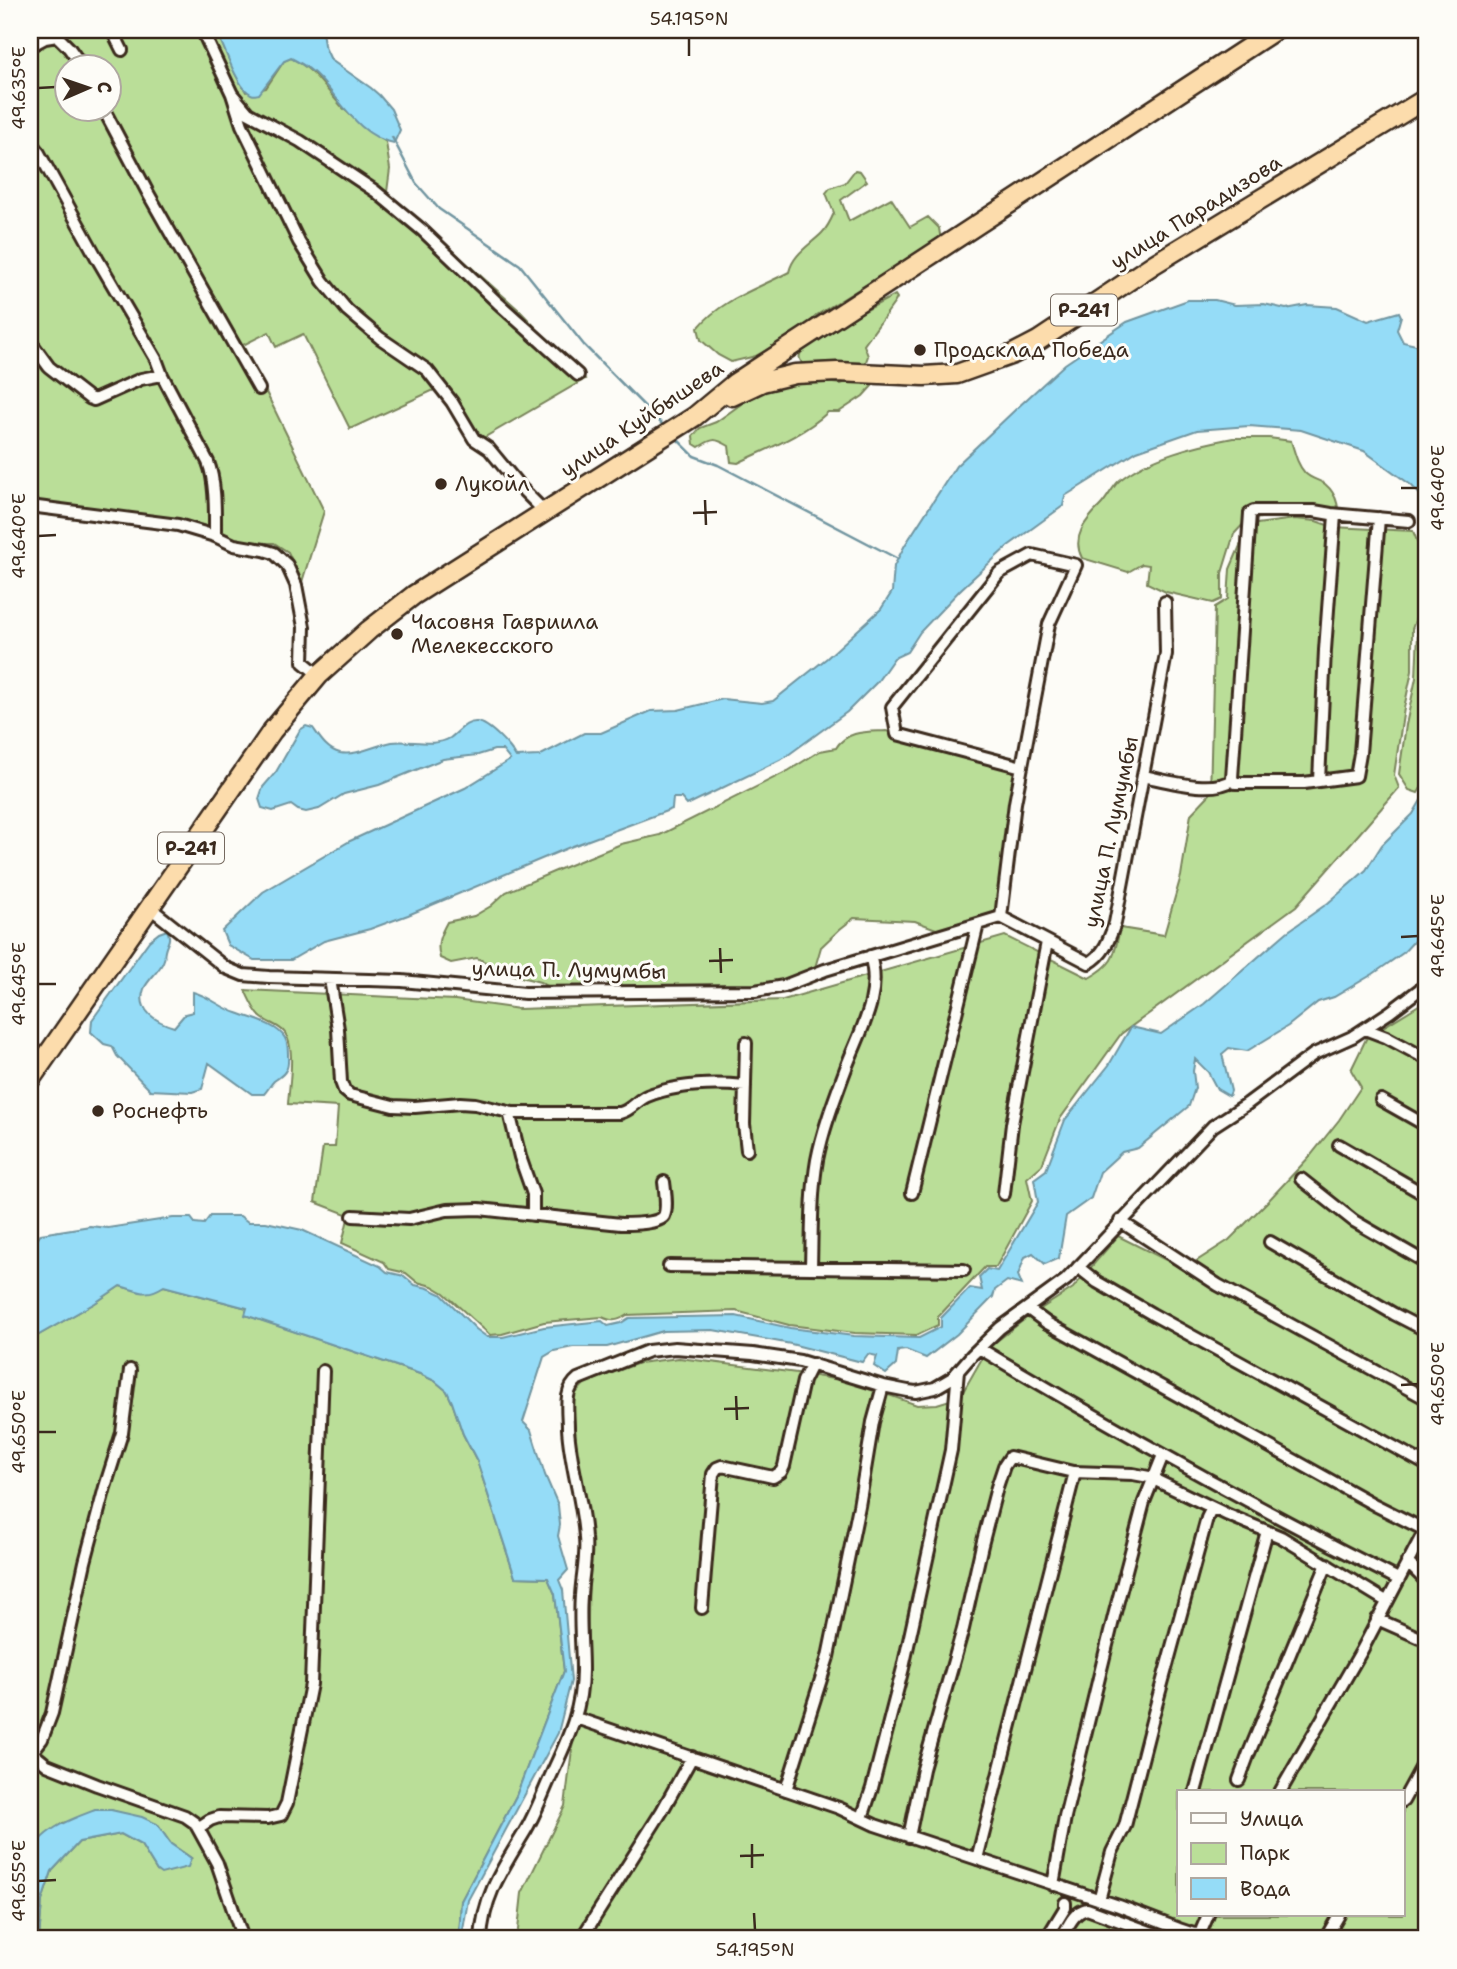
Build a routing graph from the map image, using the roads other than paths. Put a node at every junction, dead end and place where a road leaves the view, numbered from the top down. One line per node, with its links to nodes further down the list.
1 (112, 30): 5 (street)
2 (202, 30): 7 (street)
3 (1275, 30): 15 (highway, улица Куйбышева)
4 (30, 46): 6 (street)
5 (122, 50)
6 (72, 52)
7 (232, 94): 13 (street); 17 (street)
8 (1427, 98): 15 (highway, улица Парадизова / Р-241)
9 (110, 122): 14 (street)
10 (30, 142): 12 (street)
11 (30, 341): 12 (street)
12 (162, 375): 21 (street)
13 (578, 375)
14 (259, 389)
15 (699, 413): 17 (highway, улица Куйбышева / Р-241)
16 (30, 506): 21 (street)
17 (544, 511): 23 (highway, улица Куйбышева / Р-241)
18 (1335, 515): 19 (street); 26 (street); 27 (street)
19 (1379, 518): 20 (street); 27 (street)
20 (1409, 521)
21 (215, 536): 23 (street)
22 (1165, 602): 25 (street, улица П. Лумумбы)
23 (319, 675): 28 (highway, улица Куйбышева / Р-241)
24 (1022, 767): 24 (street); 29 (street)
25 (1143, 776): 26 (street); 31 (street, улица П. Лумумбы)
26 (1233, 780): 27 (street)
27 (1319, 781)
28 (149, 907): 33 (street, улица П. Лумумбы); 38 (highway, улица Куйбышева / Р-241)
29 (1001, 917): 30 (street, улица П. Лумумбы); 31 (street, улица П. Лумумбы)
30 (978, 924): 32 (street, улица П. Лумумбы); 47 (street)
31 (1047, 942): 48 (street)
32 (870, 956): 33 (street, улица П. Лумумбы); 56 (street)
33 (330, 979): 41 (street)
34 (1426, 987): 35 (street)
35 (1365, 1029): 37 (street); 52 (street)
36 (746, 1043): 39 (street)
37 (1427, 1059)
38 (30, 1080)
39 (745, 1086): 41 (street); 44 (street)
40 (1381, 1100): 42 (street)
41 (509, 1112): 50 (street)
42 (1427, 1126)
43 (1339, 1145): 49 (street)
44 (747, 1150)
45 (1301, 1179): 54 (street)
46 (664, 1182): 50 (street)
47 (912, 1193)
48 (1004, 1194)
49 (1427, 1196)
50 (533, 1214): 51 (street)
51 (354, 1216)
52 (1120, 1222): 57 (street); 67 (street)
53 (1270, 1242): 60 (street)
54 (1427, 1263)
55 (669, 1266): 56 (street)
56 (811, 1267): 58 (street)
57 (1078, 1267): 59 (street); 69 (street)
58 (964, 1269)
59 (1028, 1308): 61 (street); 73 (street)
60 (1427, 1331)
61 (979, 1348): 65 (street); 68 (street)
62 (813, 1364): 66 (street); 80 (street); 83 (street)
63 (130, 1370): 84 (street)
64 (323, 1371): 93 (street)
65 (958, 1371): 66 (street); 92 (street)
66 (883, 1386): 88 (street)
67 (1427, 1399)
68 (1163, 1455): 71 (street); 77 (street)
69 (1427, 1465)
70 (1075, 1472): 71 (street); 94 (street); 95 (street)
71 (1154, 1479): 72 (street); 96 (street)
72 (1212, 1508): 74 (street); 97 (street)
73 (1426, 1529): 75 (street)
74 (1267, 1531): 76 (street); 89 (street)
75 (1407, 1562): 77 (street); 78 (street)
76 (1327, 1564): 79 (street); 87 (street)
77 (1398, 1579): 79 (street)
78 (1427, 1582)
79 (1386, 1601): 81 (street)
80 (702, 1608)
81 (1377, 1619): 82 (street); 90 (street)
82 (1427, 1641)
83 (576, 1718): 85 (street); 103 (street)
84 (31, 1751): 93 (street)
85 (692, 1757): 88 (street); 104 (street)
86 (1427, 1757): 91 (street)
87 (1239, 1780)
88 (786, 1790): 92 (street)
89 (1196, 1790)
90 (1281, 1790)
91 (1404, 1799)
92 (862, 1818): 94 (street)
93 (198, 1828): 102 (street)
94 (909, 1837): 95 (street)
95 (977, 1859): 96 (street)
96 (1053, 1885): 97 (street)
97 (1099, 1900): 101 (street)
98 (1065, 1903): 105 (street)
99 (1208, 1916): 101 (street)
100 (1338, 1916): 108 (street)
101 (1207, 1936)
102 (243, 1939)
103 (481, 1939)
104 (581, 1939)
105 (1046, 1939)
106 (1061, 1939): 107 (street)
107 (1169, 1939)
108 (1325, 1939)

